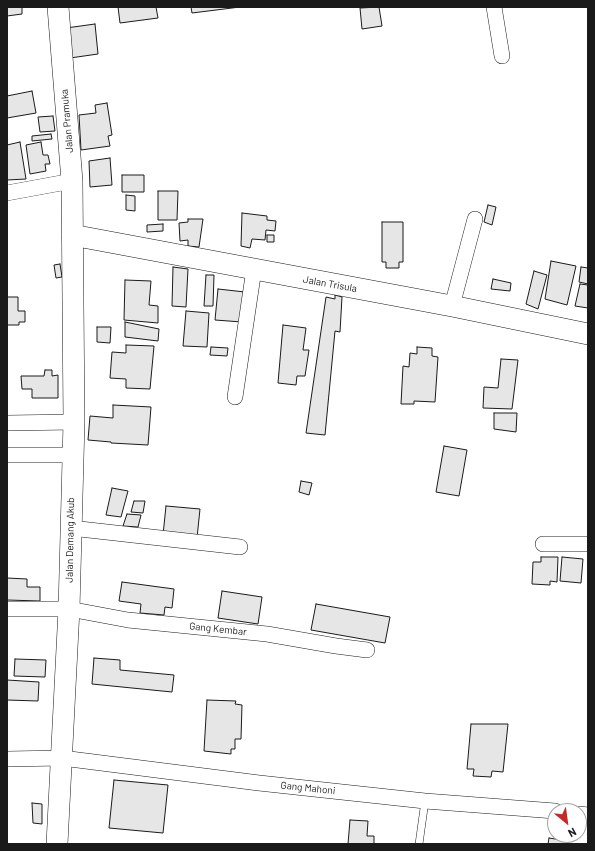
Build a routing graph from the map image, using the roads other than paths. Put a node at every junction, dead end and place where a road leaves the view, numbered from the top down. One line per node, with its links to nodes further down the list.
1 (58, 7): 4 (street, Jalan Pramuka)
2 (494, 7): 3 (street)
3 (502, 56)
4 (72, 181): 5 (street); 7 (street, Jalan Pramuka)
5 (7, 192)
6 (475, 219): 9 (street)
7 (72, 235): 8 (street, Jalan Trisula); 12 (street, Jalan Demang Akub)
8 (254, 269): 9 (street, Jalan Trisula); 11 (street)
9 (452, 306): 10 (street, Jalan Trisula)
10 (588, 334)
11 (236, 397)
12 (74, 422): 13 (street); 15 (street, Jalan Demang Akub)
13 (7, 423)
14 (7, 455): 15 (street)
15 (72, 456): 16 (street, Jalan Demang Akub)
16 (70, 528): 19 (street); 21 (street, Jalan Demang Akub)
17 (543, 544): 18 (street)
18 (588, 544)
19 (240, 547)
20 (7, 609): 21 (street, Gang Kembar)
21 (69, 609): 22 (street, Gang Kembar); 23 (street, Jalan Demang Akub)
22 (367, 650)
23 (62, 758): 24 (street, Gang Mahoni); 25 (street, Gang Mahoni); 27 (street, Jalan Demang Akub)
24 (7, 759)
25 (425, 801): 26 (street, Gang Mahoni); 28 (lane)
26 (547, 810)
27 (57, 844)
28 (419, 844)

